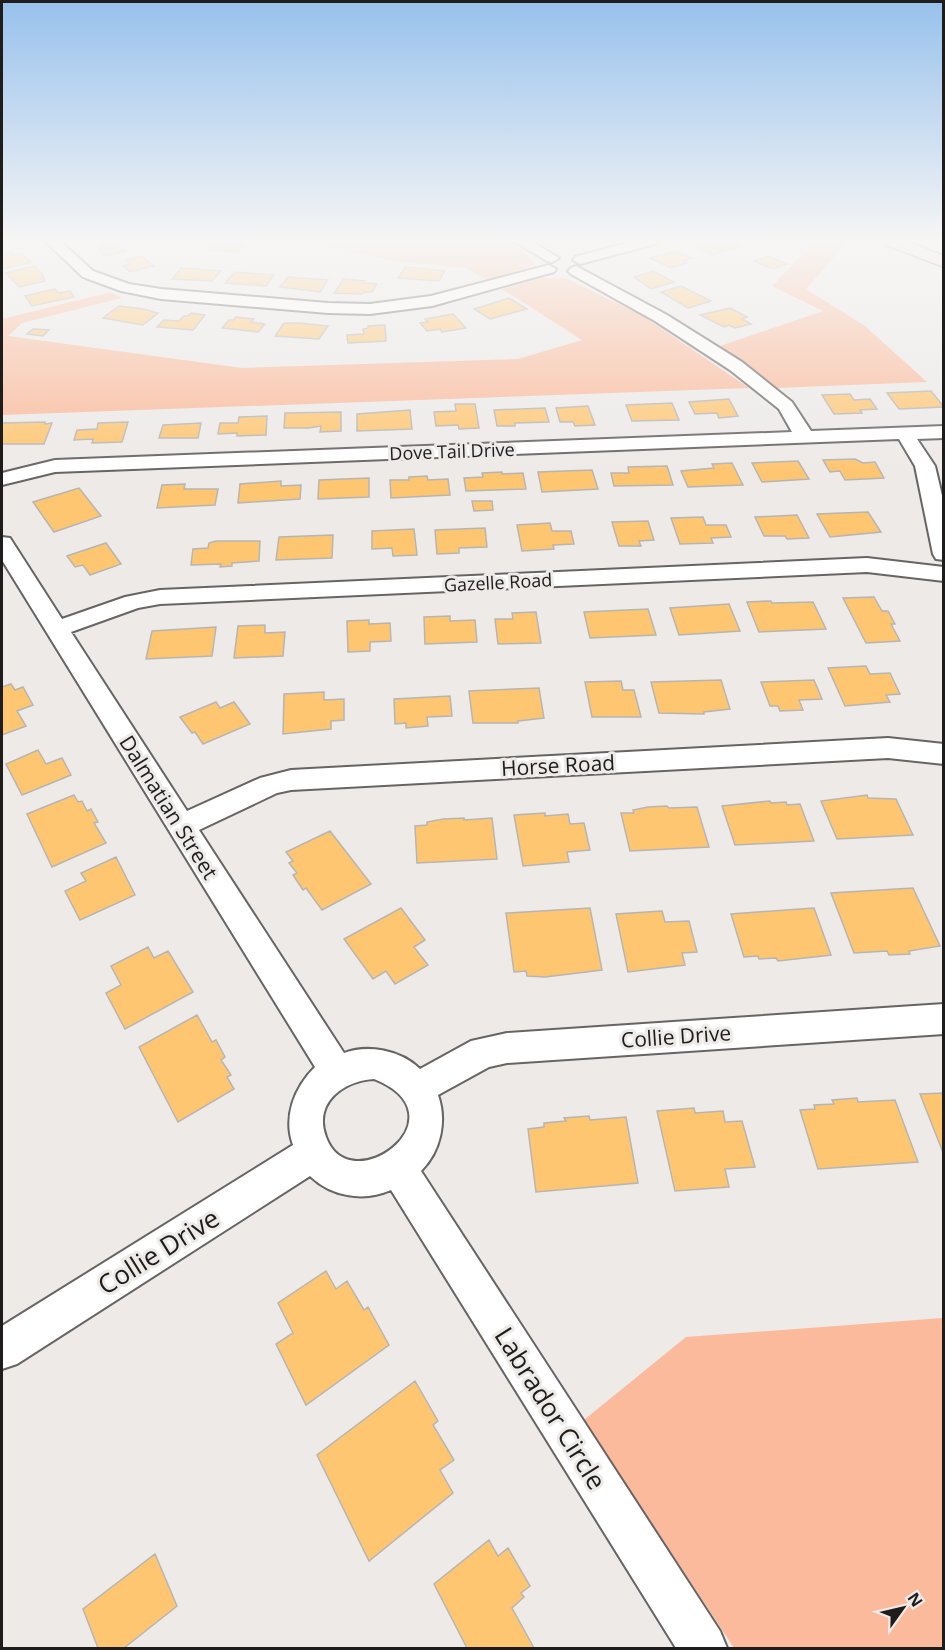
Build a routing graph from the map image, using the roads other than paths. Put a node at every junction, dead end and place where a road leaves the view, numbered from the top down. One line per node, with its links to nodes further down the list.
1 (661, 318): 4 (street)
2 (944, 432): 3 (street, Dove Tail Drive)
3 (905, 434): 4 (street, Dove Tail Drive); 7 (street)
4 (805, 437): 5 (street, Dove Tail Drive)
5 (2, 479)
6 (2, 543): 9 (street, Dalmatian Street)
7 (944, 554)
8 (944, 574): 9 (street, Gazelle Road)
9 (57, 629): 11 (street, Dalmatian Street)
10 (944, 754): 11 (street, Horse Road)
11 (182, 826): 13 (street, Dalmatian Street)
12 (944, 1018): 14 (street, Collie Drive)
13 (337, 1072): 14 (street); 15 (street)
14 (418, 1088): 16 (street)
15 (314, 1153): 16 (street); 17 (street, Collie Drive)
16 (398, 1168): 18 (street, Labrador Circle)
17 (2, 1349)
18 (704, 1648)

